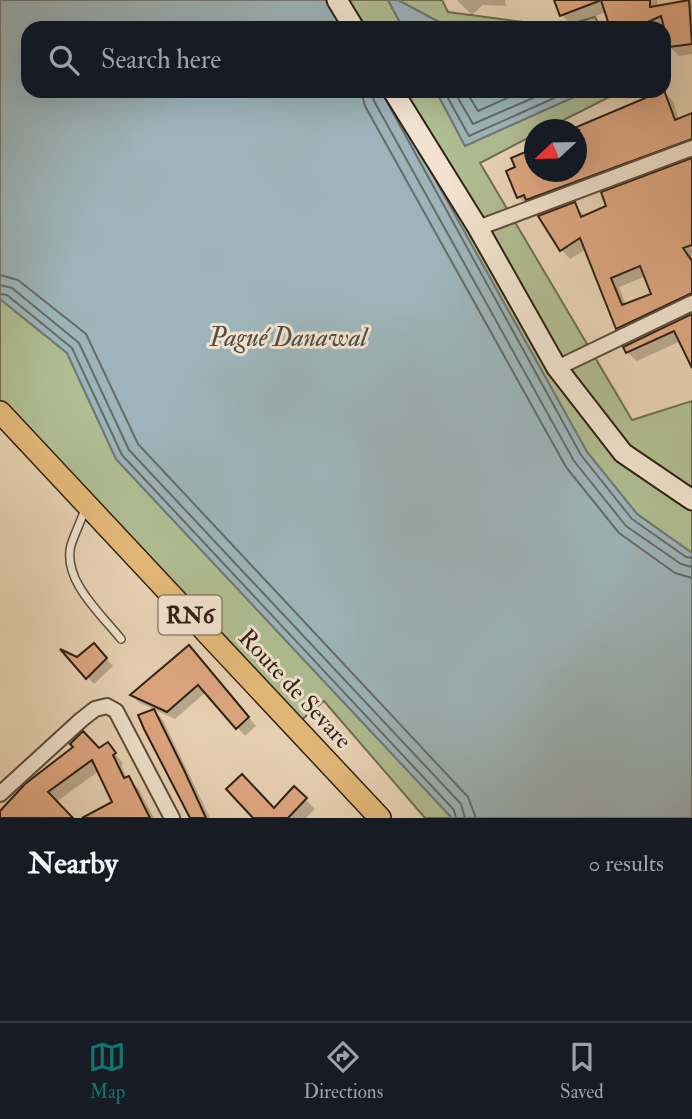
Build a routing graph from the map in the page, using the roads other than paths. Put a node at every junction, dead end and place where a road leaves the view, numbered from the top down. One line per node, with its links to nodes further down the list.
1 (337, 0): 2 (street)
2 (350, 21)
3 (397, 98): 5 (street)
4 (692, 148): 5 (street)
5 (478, 228): 7 (street)
6 (692, 303): 7 (street)
7 (557, 368): 9 (street)
8 (0, 412): 10 (main road, Route de Sevare / RN6)
9 (692, 500)
10 (87, 505): 11 (lane); 13 (main road, Route de Sevare / RN6)
11 (121, 639)
12 (0, 794): 14 (street)
13 (378, 816)
14 (173, 818)

